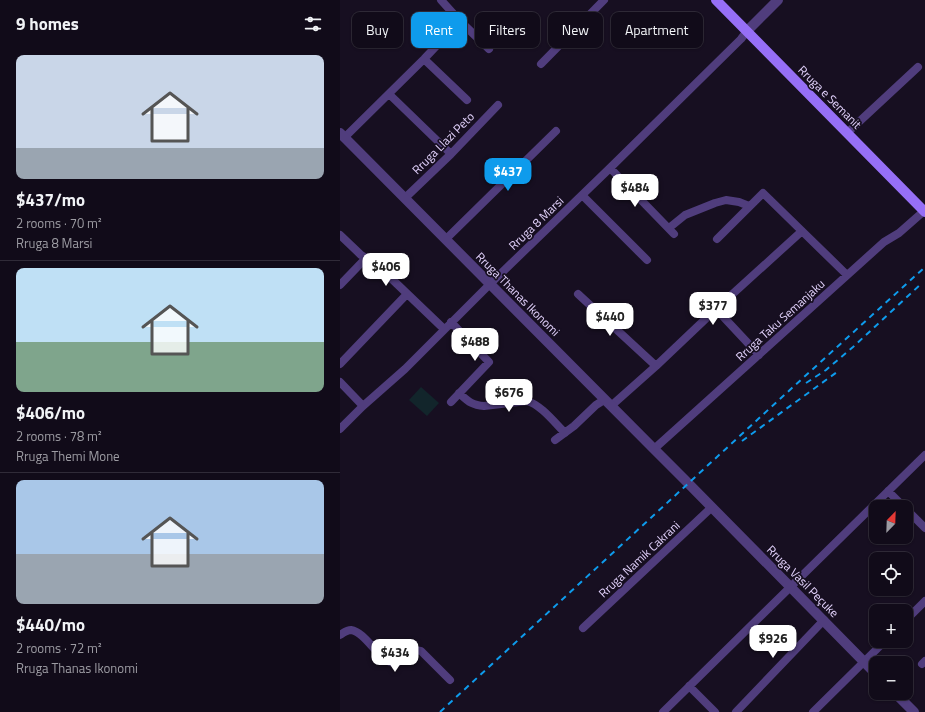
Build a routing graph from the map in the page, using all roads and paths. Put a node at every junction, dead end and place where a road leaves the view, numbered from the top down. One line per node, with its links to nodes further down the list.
1 (441, 0): 5 (street)
2 (604, 0): 11 (street)
3 (716, 0): 7 (main road, Rruga e Semanit)
4 (778, 0): 7 (street)
5 (452, 12)
6 (467, 28): 9 (street)
7 (747, 31): 17 (main road, Rruga e Semanit); 20 (street, Rruga 8 Marsi)
8 (434, 48): 10 (street)
9 (489, 49)
10 (424, 59): 13 (street); 14 (street)
11 (541, 64)
12 (918, 67): 17 (street)
13 (389, 94): 18 (street); 19 (street)
14 (467, 100)
15 (498, 105): 19 (street, Rruga Llazi Peto)
16 (556, 131): 27 (street)
17 (847, 133): 24 (main road, Rruga e Semanit)
18 (342, 135): 22 (street, Rruga Thanas Ikonomi)
19 (451, 154): 22 (street, Rruga Llazi Peto)
20 (610, 168): 21 (street, Rruga 8 Marsi); 23 (street)
21 (582, 195): 30 (street); 32 (street, Rruga 8 Marsi)
22 (405, 198): 27 (street, Rruga Thanas Ikonomi)
23 (749, 206): 25 (street); 28 (street)
24 (924, 211): 31 (street, Rruga Taku Semanjaku)
25 (802, 231): 31 (street); 36 (street)
26 (340, 235): 29 (street)
27 (446, 239): 32 (street, Rruga Thanas Ikonomi)
28 (717, 239)
29 (366, 258): 33 (street); 34 (street)
30 (647, 260)
31 (847, 275): 39 (street, Rruga Taku Semanjaku)
32 (490, 284): 37 (street, Rruga 8 Marsi); 45 (street, Rruga Thanas Ikonomi)
33 (340, 285)
34 (407, 294): 38 (street); 40 (street)
35 (578, 294): 41 (street)
36 (716, 309): 39 (street); 41 (street)
37 (451, 322): 38 (street, Rruga 8 Marsi); 43 (street)
38 (444, 330): 46 (street, Rruga 8 Marsi)
39 (759, 355): 50 (street, Rruga Taku Semanjaku)
40 (340, 364)
41 (656, 366): 45 (street)
42 (340, 382): 46 (street)
43 (459, 393): 44 (street); 48 (street)
44 (451, 402)
45 (608, 403): 48 (street); 50 (street, Rruga Thanas Ikonomi)
46 (363, 406): 47 (street, Rruga 8 Marsi)
47 (340, 429)
48 (565, 433): 49 (street)
49 (555, 440)
50 (654, 449): 54 (street, Rruga Thanas Ikonomi)
51 (925, 455): 52 (street)
52 (888, 491): 53 (street); 57 (street)
53 (897, 500)
54 (712, 507): 57 (street, Rruga Vasil Peçuke); 61 (street, Rruga Namik Cakrani)
55 (913, 516): 56 (street)
56 (925, 528)
57 (791, 587): 60 (street, Rruga Vasil Peçuke); 67 (street)
58 (925, 601): 59 (street)
59 (913, 613)
60 (824, 620): 64 (street, Rruga Vasil Peçuke); 71 (street)
61 (582, 628)
62 (340, 635): 66 (street)
63 (878, 648): 64 (street)
64 (864, 662): 65 (street, Rruga Vasil Peçuke); 72 (street)
65 (869, 667)
66 (450, 680)
67 (689, 686): 69 (street); 70 (street)
68 (902, 700): 73 (street)
69 (663, 712)
70 (715, 712)
71 (736, 712)
72 (813, 712)
73 (914, 712)

